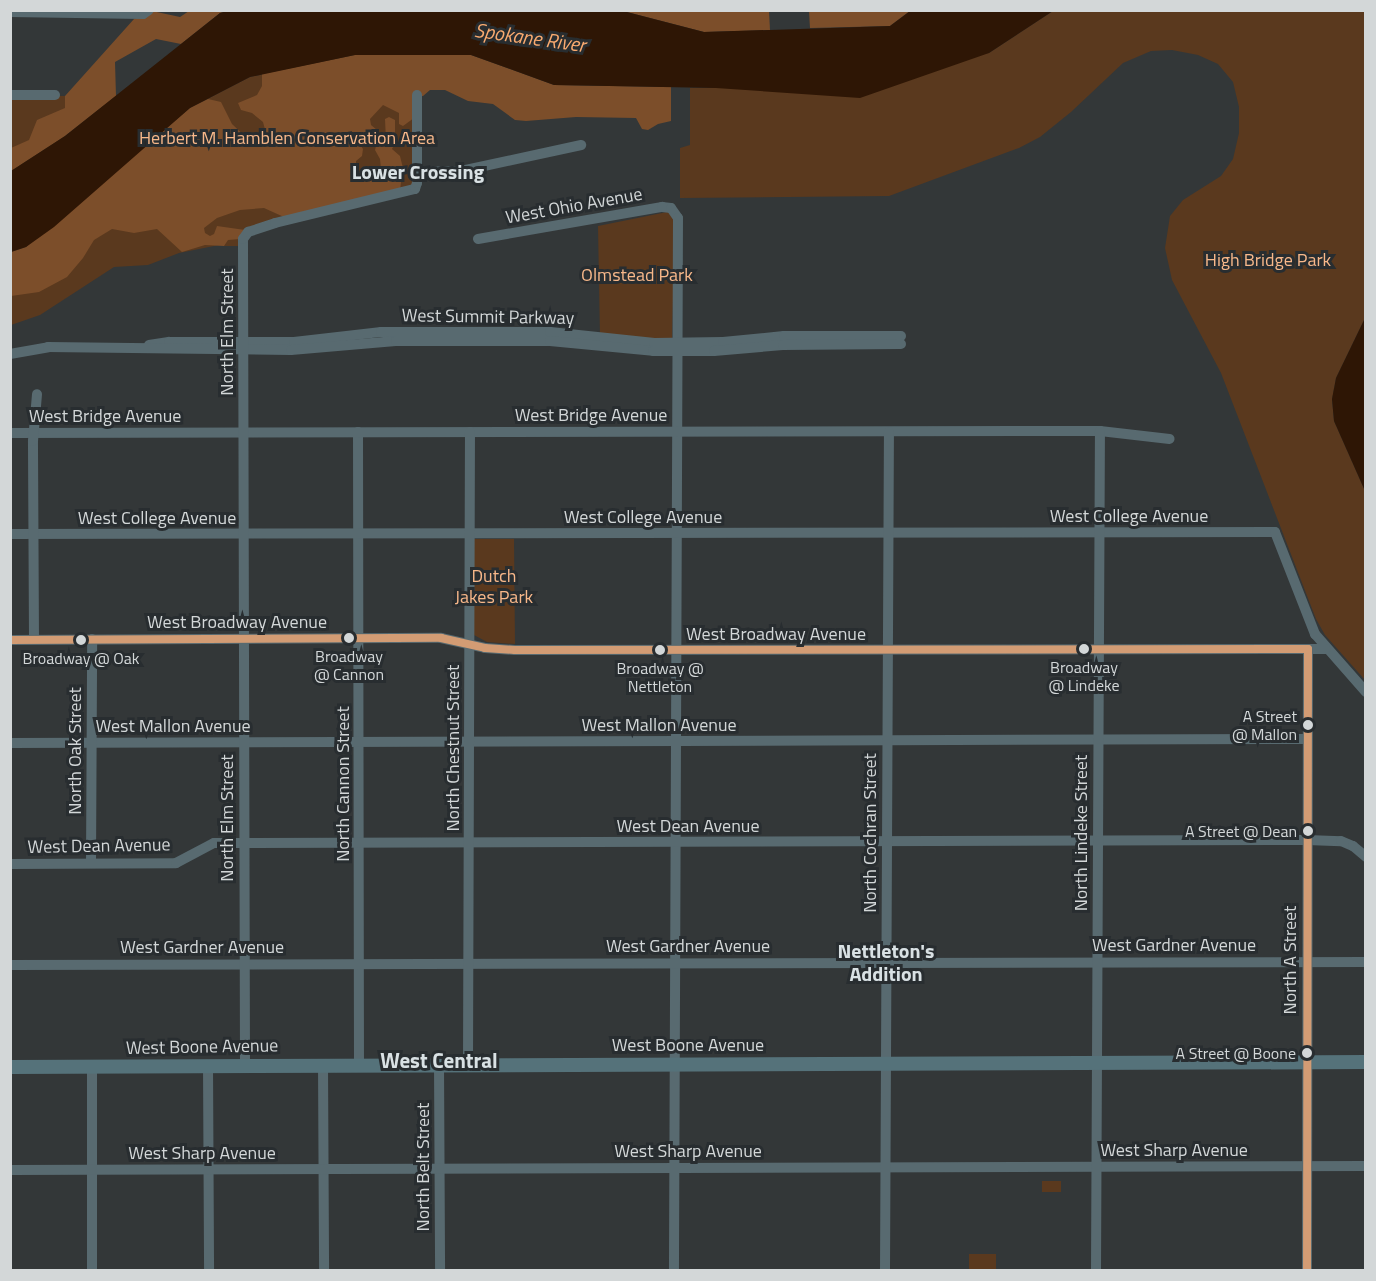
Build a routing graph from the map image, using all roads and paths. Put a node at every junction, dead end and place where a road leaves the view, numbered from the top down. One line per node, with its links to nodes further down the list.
1 (10, 12): 2 (street)
2 (146, 12)
3 (10, 95): 4 (street)
4 (55, 95)
5 (417, 95): 7 (street)
6 (581, 145): 7 (street)
7 (417, 172): 10 (street, North Elm Street)
8 (478, 239): 11 (street, West Ohio Avenue)
9 (901, 340): 11 (street, West Summit Parkway)
10 (243, 346): 11 (street, West Summit Parkway); 12 (street, West Summit Parkway); 15 (street, North Elm Street)
11 (678, 347): 18 (street)
12 (10, 354)
13 (37, 393): 21 (street)
14 (1101, 431): 19 (street, West Bridge Avenue); 22 (street, West Bridge Avenue); 23 (street, North Lindeke Street)
15 (243, 432): 16 (street, West Bridge Avenue); 21 (street, West Bridge Avenue); 27 (street, North Elm Street)
16 (358, 432): 17 (street, West Bridge Avenue); 28 (street, North Cannon Street)
17 (470, 432): 18 (street, West Bridge Avenue); 24 (street, North Chestnut Street)
18 (677, 432): 19 (street, West Bridge Avenue); 29 (street)
19 (889, 432): 25 (street, North Cochran Street)
20 (10, 433): 21 (street, West Bridge Avenue)
21 (34, 433): 30 (street)
22 (1170, 439)
23 (1100, 532): 25 (street, West College Avenue); 38 (street, West College Avenue); 40 (street, North Lindeke Street)
24 (470, 533): 28 (street, West College Avenue); 29 (street, West College Avenue); 36 (street, North Chestnut Street)
25 (888, 533): 29 (street, West College Avenue); 39 (street, North Cochran Street)
26 (10, 534): 30 (street, West College Avenue)
27 (244, 534): 28 (street, West College Avenue); 30 (street, West College Avenue); 33 (street, North Elm Street)
28 (359, 534): 34 (street, North Cannon Street)
29 (677, 534): 41 (street)
30 (34, 535): 31 (street)
31 (34, 639): 32 (street, West Broadway Avenue); 35 (street, West Broadway Avenue)
32 (92, 639): 33 (street, West Broadway Avenue); 47 (street, North Oak Street)
33 (244, 639): 34 (street, West Broadway Avenue); 50 (street, North Elm Street)
34 (359, 639): 36 (street, West Broadway Avenue); 51 (street, North Cannon Street)
35 (10, 640)
36 (470, 644): 41 (street, West Broadway Avenue); 48 (street, North Chestnut Street)
37 (1308, 649): 38 (street, West Broadway Avenue); 40 (street, West Broadway Avenue); 43 (street, North A Street)
38 (1326, 649): 42 (street)
39 (887, 650): 40 (street, West Broadway Avenue); 41 (street, West Broadway Avenue); 44 (street, North Cochran Street)
40 (1098, 650): 45 (street, North Lindeke Street)
41 (676, 651): 49 (street)
42 (1365, 692)
43 (1307, 739): 45 (street, West Mallon Avenue); 53 (street, North A Street)
44 (886, 740): 45 (street, West Mallon Avenue); 49 (street, West Mallon Avenue); 56 (street, North Cochran Street)
45 (1097, 740): 52 (street, North Lindeke Street)
46 (10, 742): 47 (street, West Mallon Avenue)
47 (91, 742): 50 (street, West Mallon Avenue); 60 (street, North Oak Street)
48 (470, 742): 49 (street, West Mallon Avenue); 51 (street, West Mallon Avenue); 58 (street, North Chestnut Street)
49 (676, 742): 55 (street)
50 (244, 743): 51 (street, West Mallon Avenue); 57 (street, North Elm Street)
51 (360, 743): 54 (street, North Cannon Street)
52 (1097, 840): 53 (street, West Dean Avenue); 56 (street, West Dean Avenue); 63 (street, North Lindeke Street)
53 (1307, 840): 59 (street, West Dean Avenue); 64 (street, North A Street)
54 (360, 842): 57 (street, West Dean Avenue); 58 (street, West Dean Avenue); 67 (street, North Cannon Street)
55 (675, 842): 56 (street, West Dean Avenue); 58 (street, West Dean Avenue); 69 (street)
56 (886, 842): 62 (street, North Cochran Street)
57 (244, 843): 60 (street, West Dean Avenue); 66 (street, North Elm Street)
58 (470, 843): 68 (street, North Chestnut Street)
59 (1365, 857)
60 (91, 863): 61 (street, West Dean Avenue)
61 (10, 864)
62 (886, 961): 63 (street, West Gardner Avenue); 69 (street, West Gardner Avenue); 72 (street, North Cochran Street)
63 (1097, 961): 64 (street, West Gardner Avenue); 73 (street, North Lindeke Street)
64 (1307, 961): 65 (street, West Gardner Avenue); 71 (street, North A Street)
65 (1365, 962)
66 (245, 963): 67 (street, West Gardner Avenue); 70 (street, West Gardner Avenue); 81 (street, North Elm Street)
67 (359, 963): 68 (street, West Gardner Avenue); 77 (street, North Cannon Street)
68 (468, 963): 69 (street, West Gardner Avenue); 79 (street, North Chestnut Street)
69 (675, 963): 75 (street)
70 (10, 965)
71 (1306, 1061): 73 (main road, West Boone Avenue); 74 (main road, West Boone Avenue); 84 (street, North A Street)
72 (886, 1062): 73 (main road, West Boone Avenue); 75 (main road, West Boone Avenue); 86 (street, North Cochran Street)
73 (1096, 1062): 87 (street, North Lindeke Street)
74 (1365, 1062)
75 (675, 1063): 79 (main road, West Boone Avenue); 90 (street)
76 (323, 1064): 77 (main road, West Boone Avenue); 81 (main road, West Boone Avenue); 88 (street)
77 (359, 1064): 78 (main road, West Boone Avenue)
78 (439, 1064): 79 (main road, West Boone Avenue); 89 (street, North Belt Street)
79 (468, 1064)
80 (208, 1065): 81 (main road, West Boone Avenue); 83 (main road, West Boone Avenue); 92 (street)
81 (245, 1065)
82 (10, 1067): 83 (main road, West Boone Avenue)
83 (92, 1067): 91 (street)
84 (1306, 1166): 85 (street, West Sharp Avenue); 87 (street, West Sharp Avenue); 101 (street, North A Street)
85 (1365, 1166)
86 (885, 1167): 87 (street, West Sharp Avenue); 90 (street, West Sharp Avenue); 99 (street, North Cochran Street)
87 (1095, 1167): 100 (street, North Lindeke Street)
88 (323, 1168): 89 (street, West Sharp Avenue); 92 (street, West Sharp Avenue); 96 (street)
89 (439, 1168): 90 (street, West Sharp Avenue); 97 (street, North Belt Street)
90 (674, 1168): 98 (street)
91 (92, 1169): 92 (street, West Sharp Avenue); 93 (street, West Sharp Avenue); 94 (street)
92 (208, 1169): 95 (street)
93 (10, 1170)
94 (92, 1270)
95 (209, 1270)
96 (324, 1270)
97 (440, 1270)
98 (674, 1270)
99 (885, 1270)
100 (1096, 1270)
101 (1306, 1270)

